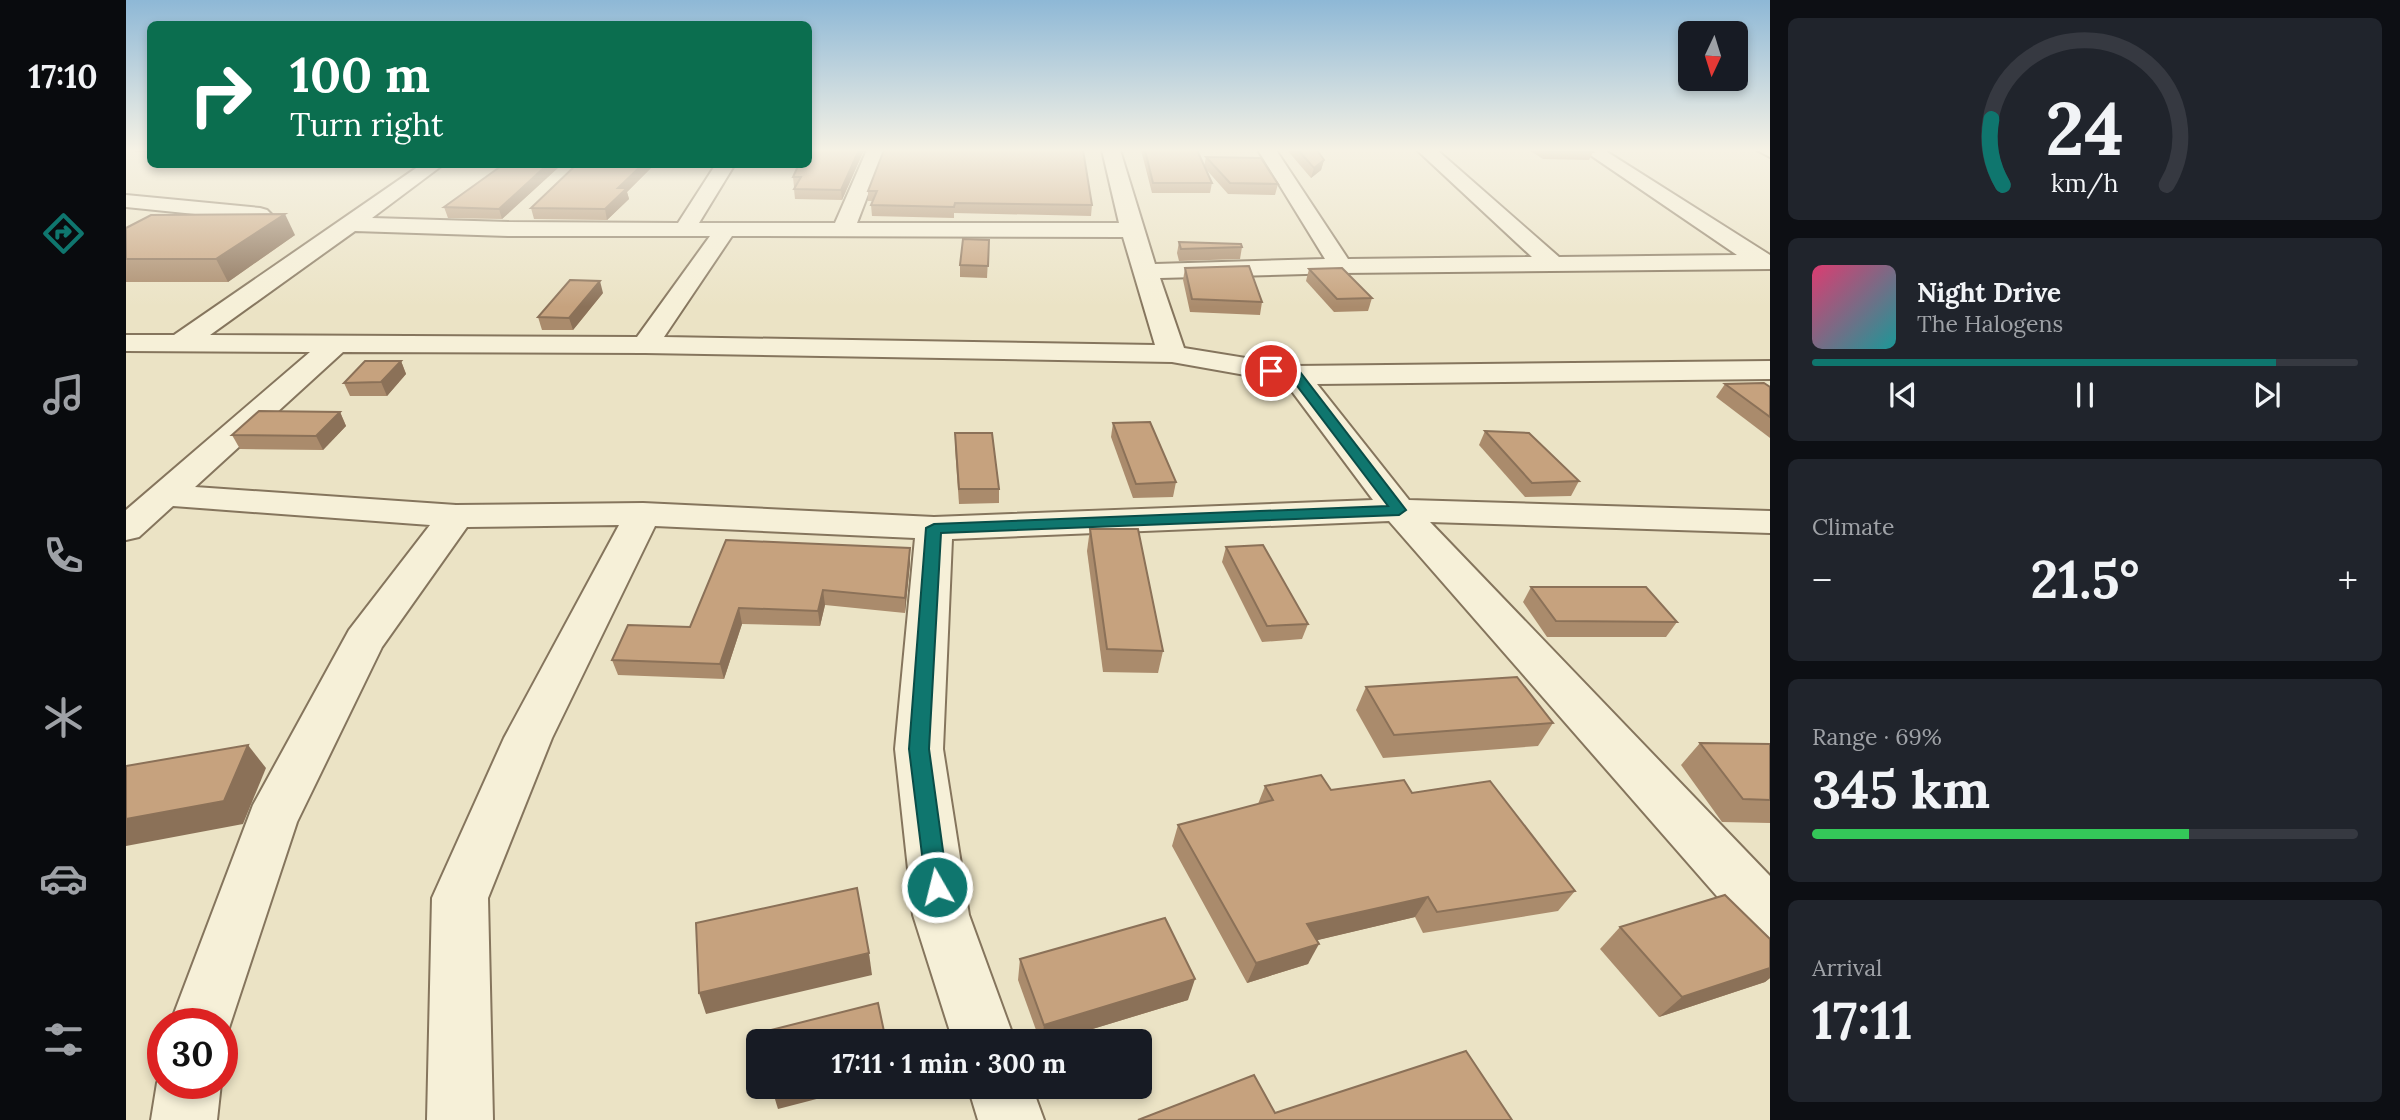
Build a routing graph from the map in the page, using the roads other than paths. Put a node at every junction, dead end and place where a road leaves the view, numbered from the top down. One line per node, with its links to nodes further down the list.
1 (139, 202): 10 (street)
2 (382, 202): 11 (street)
3 (702, 202): 13 (street)
4 (854, 202): 15 (street)
5 (1125, 202): 16 (street)
6 (1300, 202): 19 (street)
7 (1484, 202): 18 (street)
8 (1674, 202): 17 (street)
9 (528, 211): 12 (street)
10 (266, 220)
11 (353, 223): 12 (street); 22 (street)
12 (508, 229): 13 (street)
13 (684, 230): 14 (street)
14 (725, 230): 15 (street); 24 (street)
15 (843, 230): 16 (street)
16 (1132, 230): 20 (street)
17 (1767, 262): 18 (street)
18 (1553, 264): 19 (street)
19 (1341, 266): 20 (street)
20 (1147, 271): 25 (street)
21 (126, 343): 22 (street)
22 (181, 344): 23 (street)
23 (336, 344): 24 (street); 28 (street)
24 (645, 345): 25 (street)
25 (1172, 354): 27 (street)
26 (1770, 370): 27 (street)
27 (1295, 375): 29 (street)
28 (164, 495): 31 (street); 34 (street)
29 (1399, 510): 32 (street); 33 (street); 35 (street)
30 (643, 514): 31 (street); 33 (street); 41 (street)
31 (456, 516): 36 (street)
32 (1768, 524)
33 (934, 528): 37 (street)
34 (126, 529)
35 (1770, 915)
36 (207, 1008)
37 (980, 1029)
38 (187, 1099): 40 (street)
39 (1003, 1099): 42 (street)
40 (184, 1120)
41 (460, 1120)
42 (1011, 1120)

